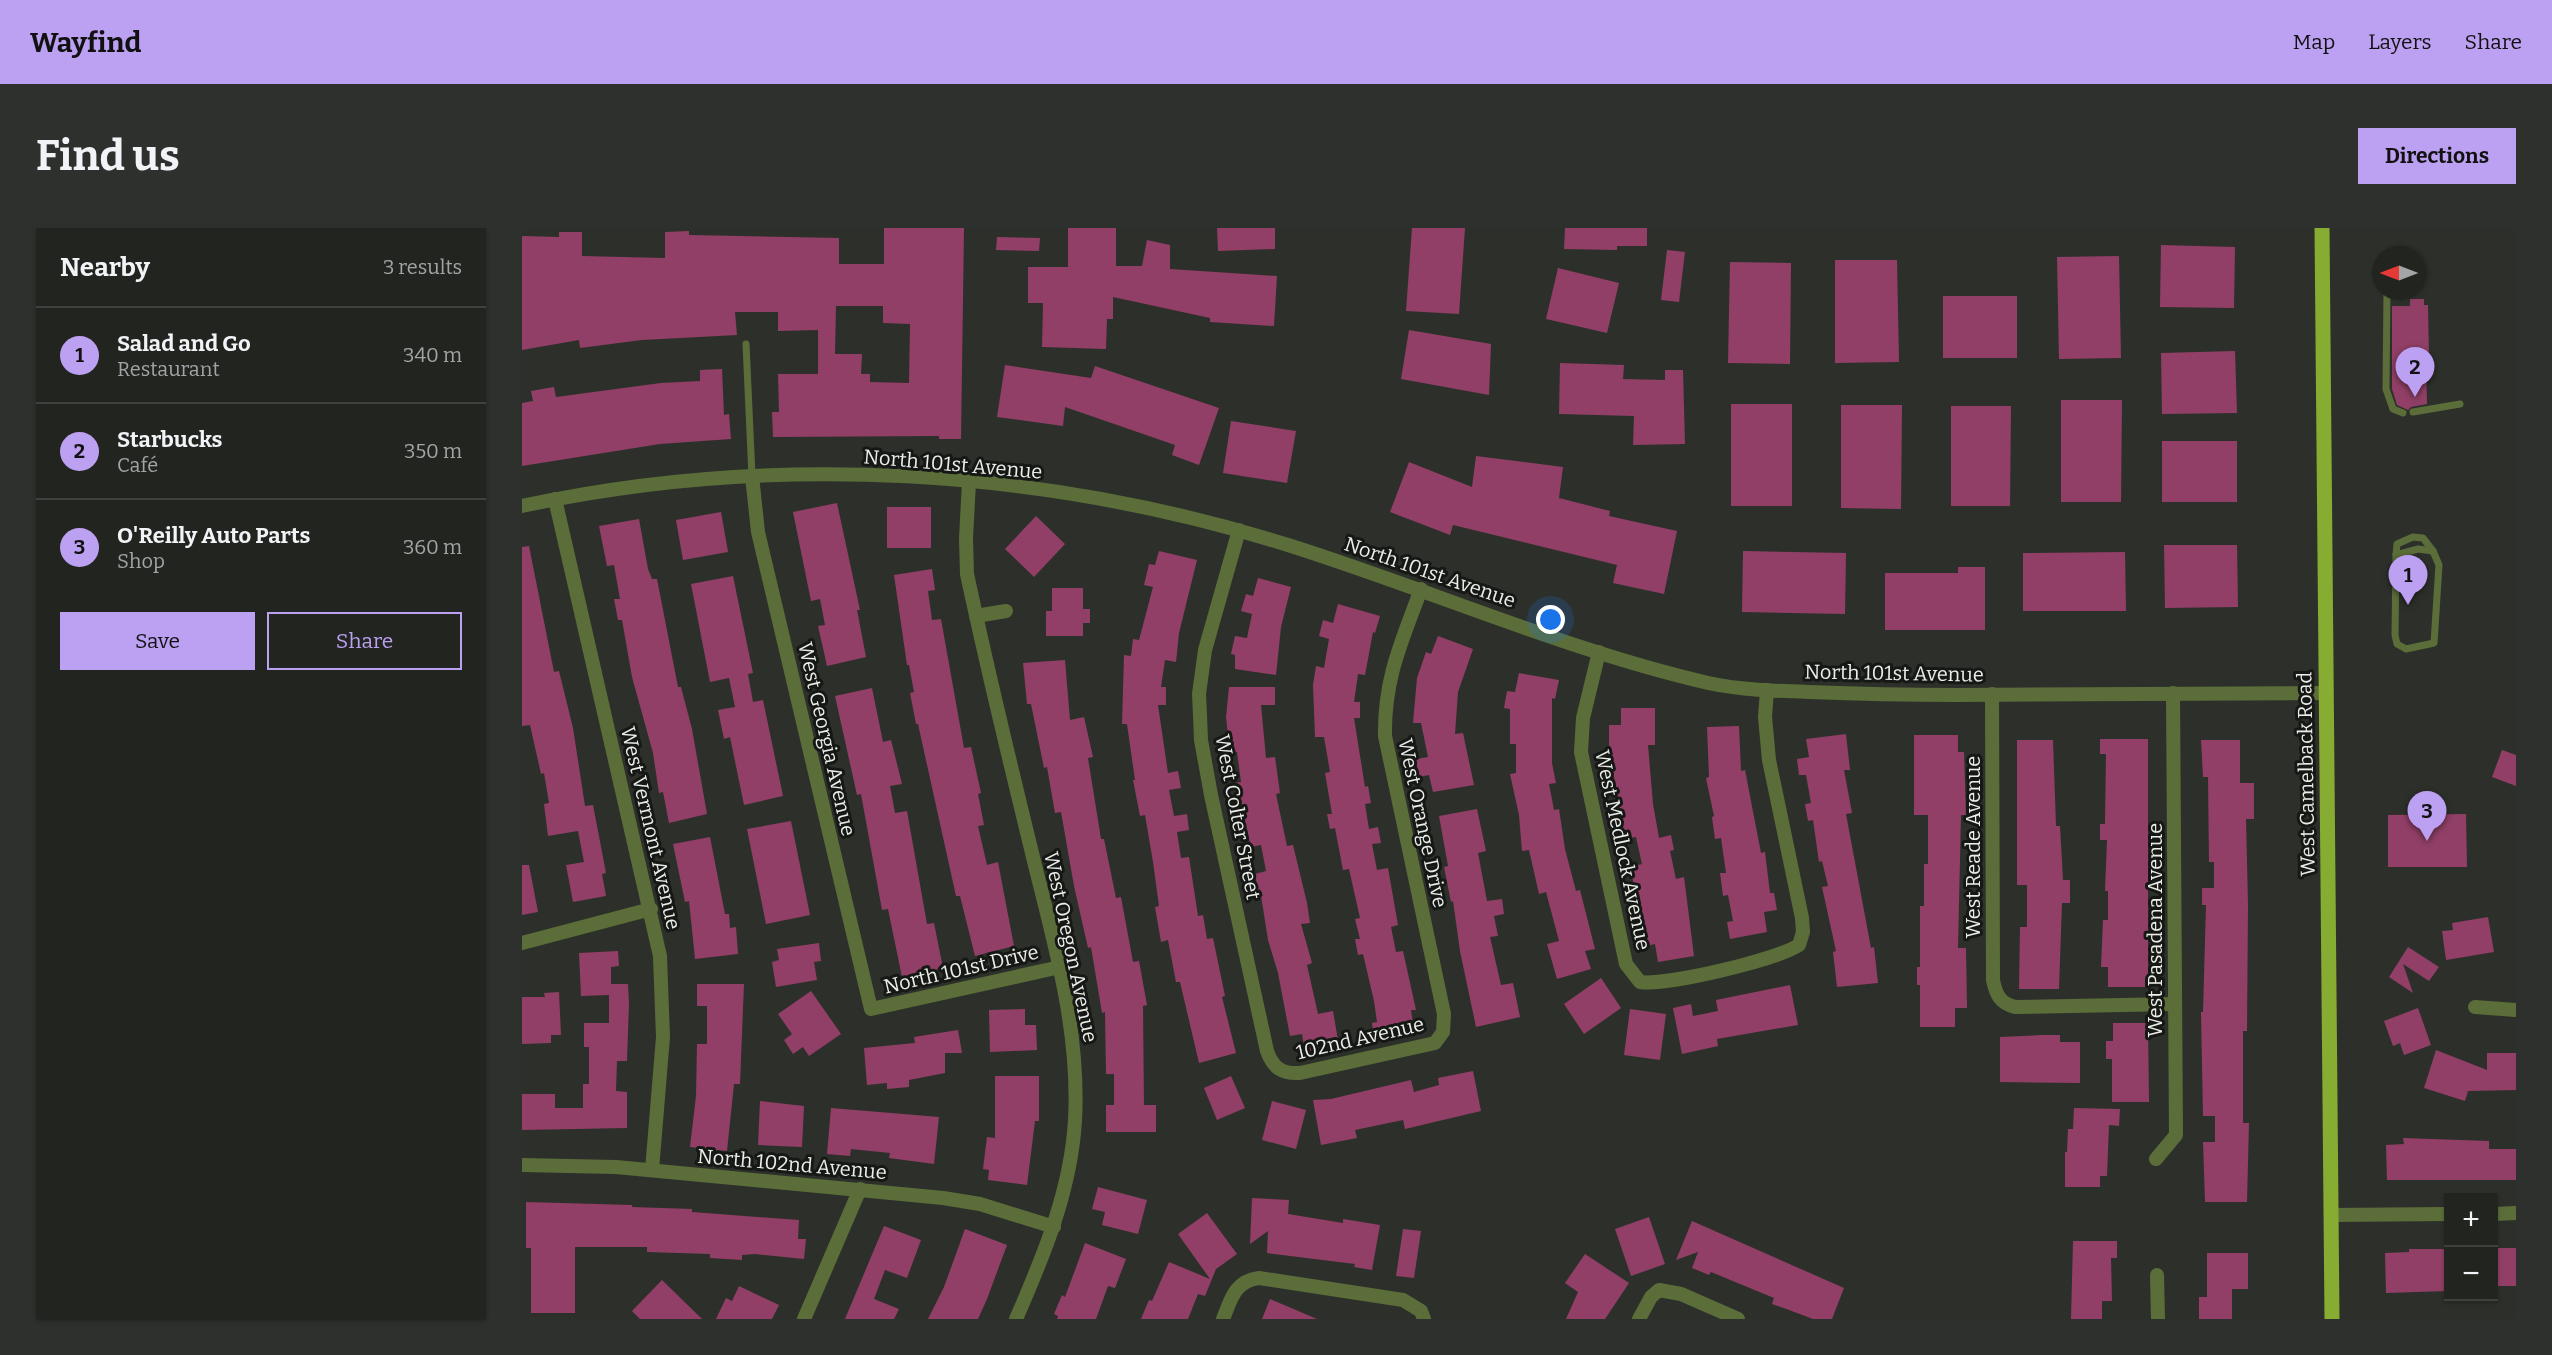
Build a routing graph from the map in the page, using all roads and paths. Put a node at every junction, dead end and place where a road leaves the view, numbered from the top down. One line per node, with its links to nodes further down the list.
1 (2322, 228): 20 (main road, West Camelback Road)
2 (2387, 300): 5 (lane)
3 (746, 345): 7 (lane)
4 (2460, 404): 6 (lane)
5 (2403, 412)
6 (2413, 412)
7 (752, 476): 8 (street, North 101st Avenue); 9 (street, North 101st Avenue); 27 (street, West Georgia Avenue)
8 (969, 482): 11 (street, North 101st Avenue); 16 (street, West Oregon Avenue)
9 (555, 499): 10 (street, North 101st Avenue); 22 (street, West Vermont Avenue)
10 (522, 506)
11 (1239, 530): 14 (street, North 101st Avenue); 30 (street, West Colter Street)
12 (2433, 550): 13 (lane); 13 (lane); 13 (lane)
13 (2396, 555)
14 (1421, 589): 17 (street, North 101st Avenue); 29 (street, West Orange Drive)
15 (1006, 610): 16 (street)
16 (976, 616): 24 (street, West Oregon Avenue)
17 (1599, 652): 18 (street, North 101st Avenue); 18 (street, West Medlock Avenue)
18 (1767, 690): 21 (street, North 101st Avenue)
19 (2173, 693): 20 (street, North 101st Avenue); 21 (street, North 101st Avenue); 25 (street, West Pasadena Avenue)
20 (2326, 693): 38 (main road, West Camelback Road)
21 (1992, 694): 25 (street, West Reade Avenue)
22 (651, 909): 23 (street); 33 (street, West Vermont Avenue)
23 (522, 943)
24 (1060, 967): 27 (street, North 101st Drive); 39 (street, West Oregon Avenue)
25 (2175, 1004): 31 (street, West Pasadena Avenue)
26 (2475, 1007): 28 (street)
27 (871, 1009)
28 (2516, 1010)
29 (1443, 1032): 30 (street, 102nd Avenue)
30 (1281, 1072)
31 (2156, 1159)
32 (522, 1165): 33 (street, North 102nd Avenue)
33 (652, 1170): 34 (street, North 102nd Avenue)
34 (860, 1189): 39 (street, North 102nd Avenue); 42 (street)
35 (2444, 1214): 38 (street)
36 (2498, 1214): 37 (street)
37 (2516, 1214)
38 (2331, 1215): 48 (main road, West Camelback Road)
39 (1054, 1227): 43 (street, West Oregon Avenue)
40 (2157, 1275): 47 (street)
41 (1423, 1315): 44 (street)
42 (804, 1319)
43 (1016, 1319)
44 (1223, 1319)
45 (1639, 1319): 46 (street)
46 (1738, 1319)
47 (2158, 1319)
48 (2332, 1319)

